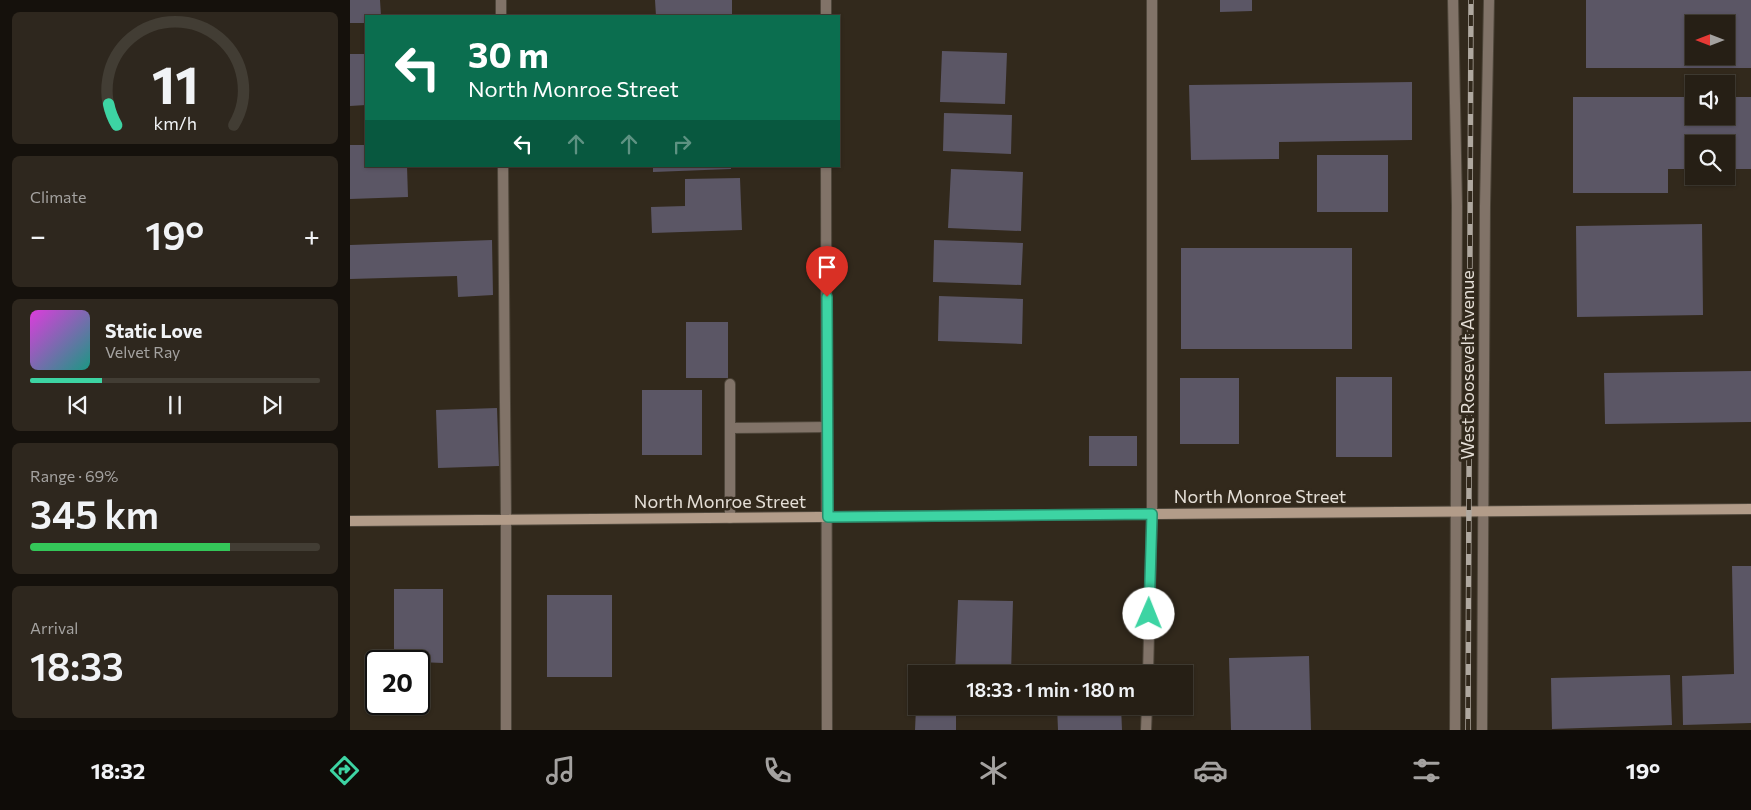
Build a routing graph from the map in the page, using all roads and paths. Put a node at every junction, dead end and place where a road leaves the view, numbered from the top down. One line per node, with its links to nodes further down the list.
1 (501, 0): 6 (street)
2 (826, 0): 7 (street)
3 (1152, 0): 16 (street)
4 (1453, 0): 14 (street, West Roosevelt Avenue)
5 (1489, 0): 15 (street, West Roosevelt Avenue)
6 (501, 15)
7 (826, 15)
8 (503, 167): 19 (street)
9 (826, 167): 12 (street)
10 (730, 384): 11 (street)
11 (730, 428): 12 (street); 18 (street)
12 (827, 428): 17 (street)
13 (1751, 510): 15 (main road, North Monroe Street)
14 (1455, 512): 15 (main road, North Monroe Street); 16 (main road, North Monroe Street); 26 (street, West Roosevelt Avenue)
15 (1483, 512): 27 (street, West Roosevelt Avenue)
16 (1152, 514): 17 (main road, North Monroe Street); 21 (street)
17 (828, 517): 18 (main road, North Monroe Street); 24 (street)
18 (730, 518): 19 (main road, North Monroe Street)
19 (506, 520): 20 (main road, North Monroe Street); 23 (street)
20 (350, 521)
21 (1148, 665)
22 (1147, 715): 25 (street)
23 (506, 730)
24 (827, 730)
25 (1146, 730)
26 (1455, 730)
27 (1482, 730)

